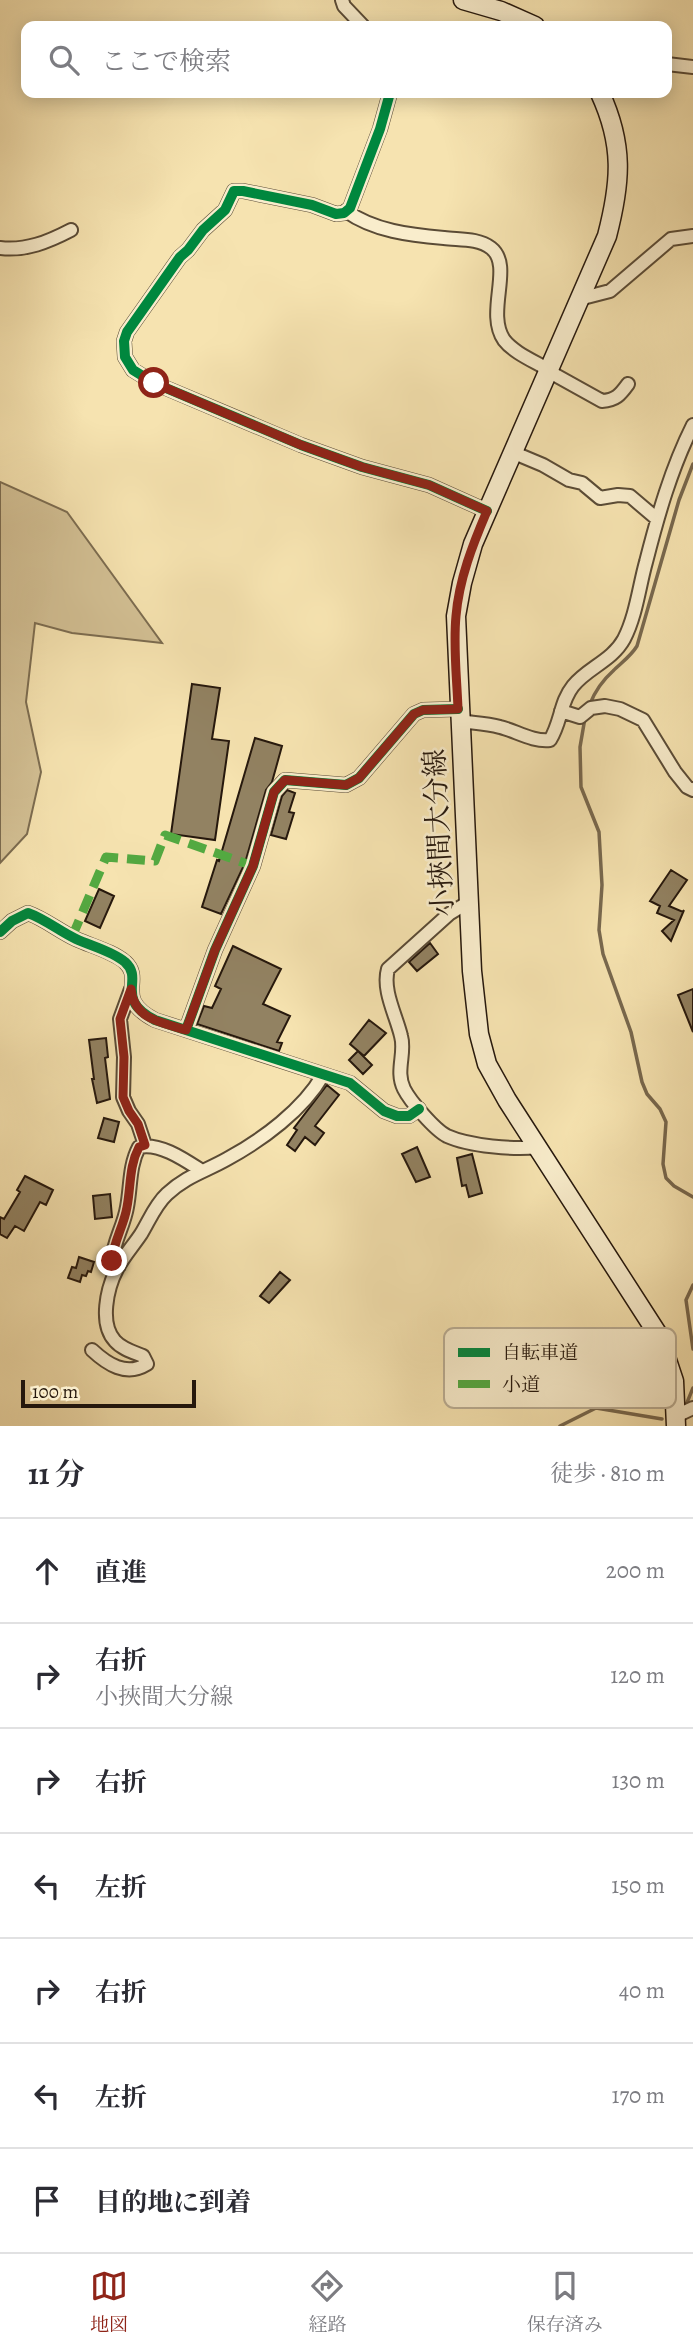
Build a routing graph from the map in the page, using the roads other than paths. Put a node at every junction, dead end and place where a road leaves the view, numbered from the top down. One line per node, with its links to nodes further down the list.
1 (342, 0): 3 (street)
2 (463, 0): 4 (main road)
3 (358, 21)
4 (524, 21)
5 (672, 65): 6 (street)
6 (693, 67)
7 (389, 98): 9 (street)
8 (602, 98): 13 (main road, 小挾間大分線)
9 (346, 211): 14 (street); 18 (street)
10 (71, 230): 12 (street)
11 (693, 236): 13 (street)
12 (0, 248)
13 (579, 299): 14 (main road, 小挾間大分線)
14 (548, 371): 15 (street); 17 (main road, 小挾間大分線)
15 (628, 384)
16 (693, 425): 19 (street)
17 (512, 452): 18 (main road, 小挾間大分線); 19 (street)
18 (487, 511): 21 (main road, 小挾間大分線)
19 (657, 519): 20 (street)
20 (561, 711): 21 (street); 22 (street)
21 (459, 715): 23 (main road, 小挾間大分線); 26 (street)
22 (693, 790)
23 (467, 903): 28 (street); 30 (main road, 小挾間大分線)
24 (0, 932): 25 (street)
25 (131, 989): 26 (street); 29 (street)
26 (186, 1030): 27 (street)
27 (323, 1075): 28 (street); 31 (street)
28 (419, 1109): 30 (street)
29 (145, 1145): 31 (street); 32 (street)
30 (538, 1147): 33 (main road, 小挾間大分線)
31 (201, 1171): 32 (street)
32 (119, 1266): 34 (street)
33 (654, 1328)
34 (92, 1350)
35 (693, 1408): 36 (street)
36 (676, 1421)

